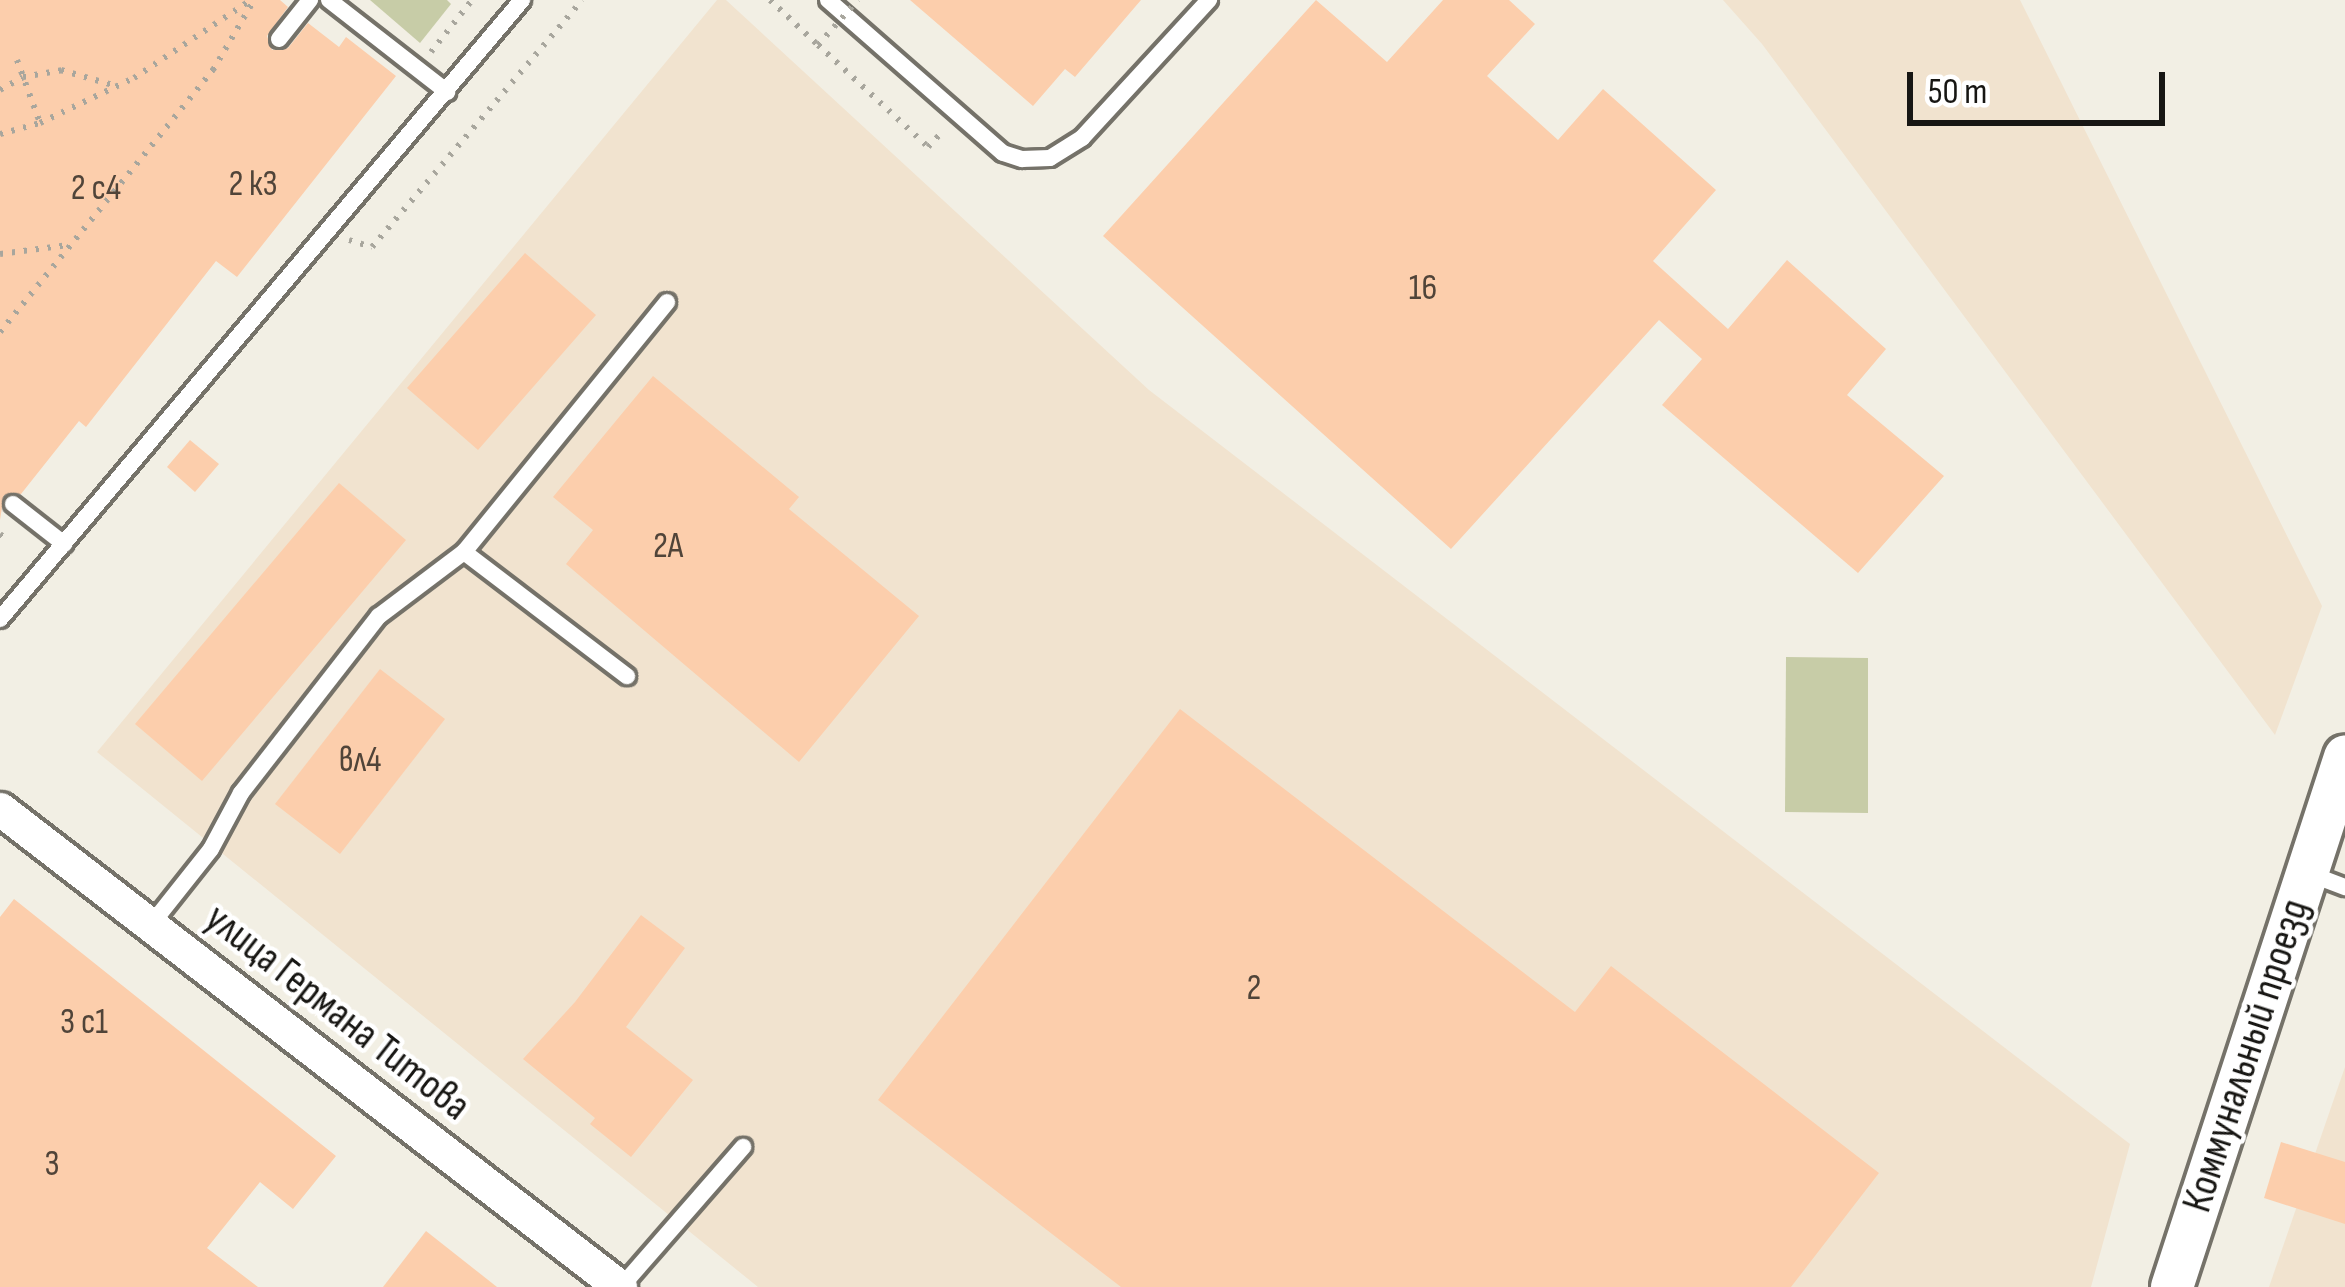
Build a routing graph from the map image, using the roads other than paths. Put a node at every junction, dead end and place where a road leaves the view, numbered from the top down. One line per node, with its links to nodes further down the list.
1 (310, 0): 6 (lane)
2 (329, 0): 7 (lane)
3 (522, 0): 7 (lane)
4 (829, 0): 5 (lane)
5 (1209, 0)
6 (279, 39)
7 (447, 92): 10 (lane)
8 (667, 302): 11 (lane)
9 (13, 504): 10 (lane)
10 (64, 544): 12 (lane)
11 (464, 552): 13 (lane); 17 (lane)
12 (0, 619)
13 (627, 676)
14 (2345, 757): 16 (street, Коммунальный проезд)
15 (0, 809): 17 (street, улица Германа Титова)
16 (2326, 880): 20 (street, Коммунальный проезд)
17 (150, 926): 19 (street, улица Германа Титова)
18 (742, 1147): 19 (lane)
19 (620, 1287)
20 (2172, 1287)

